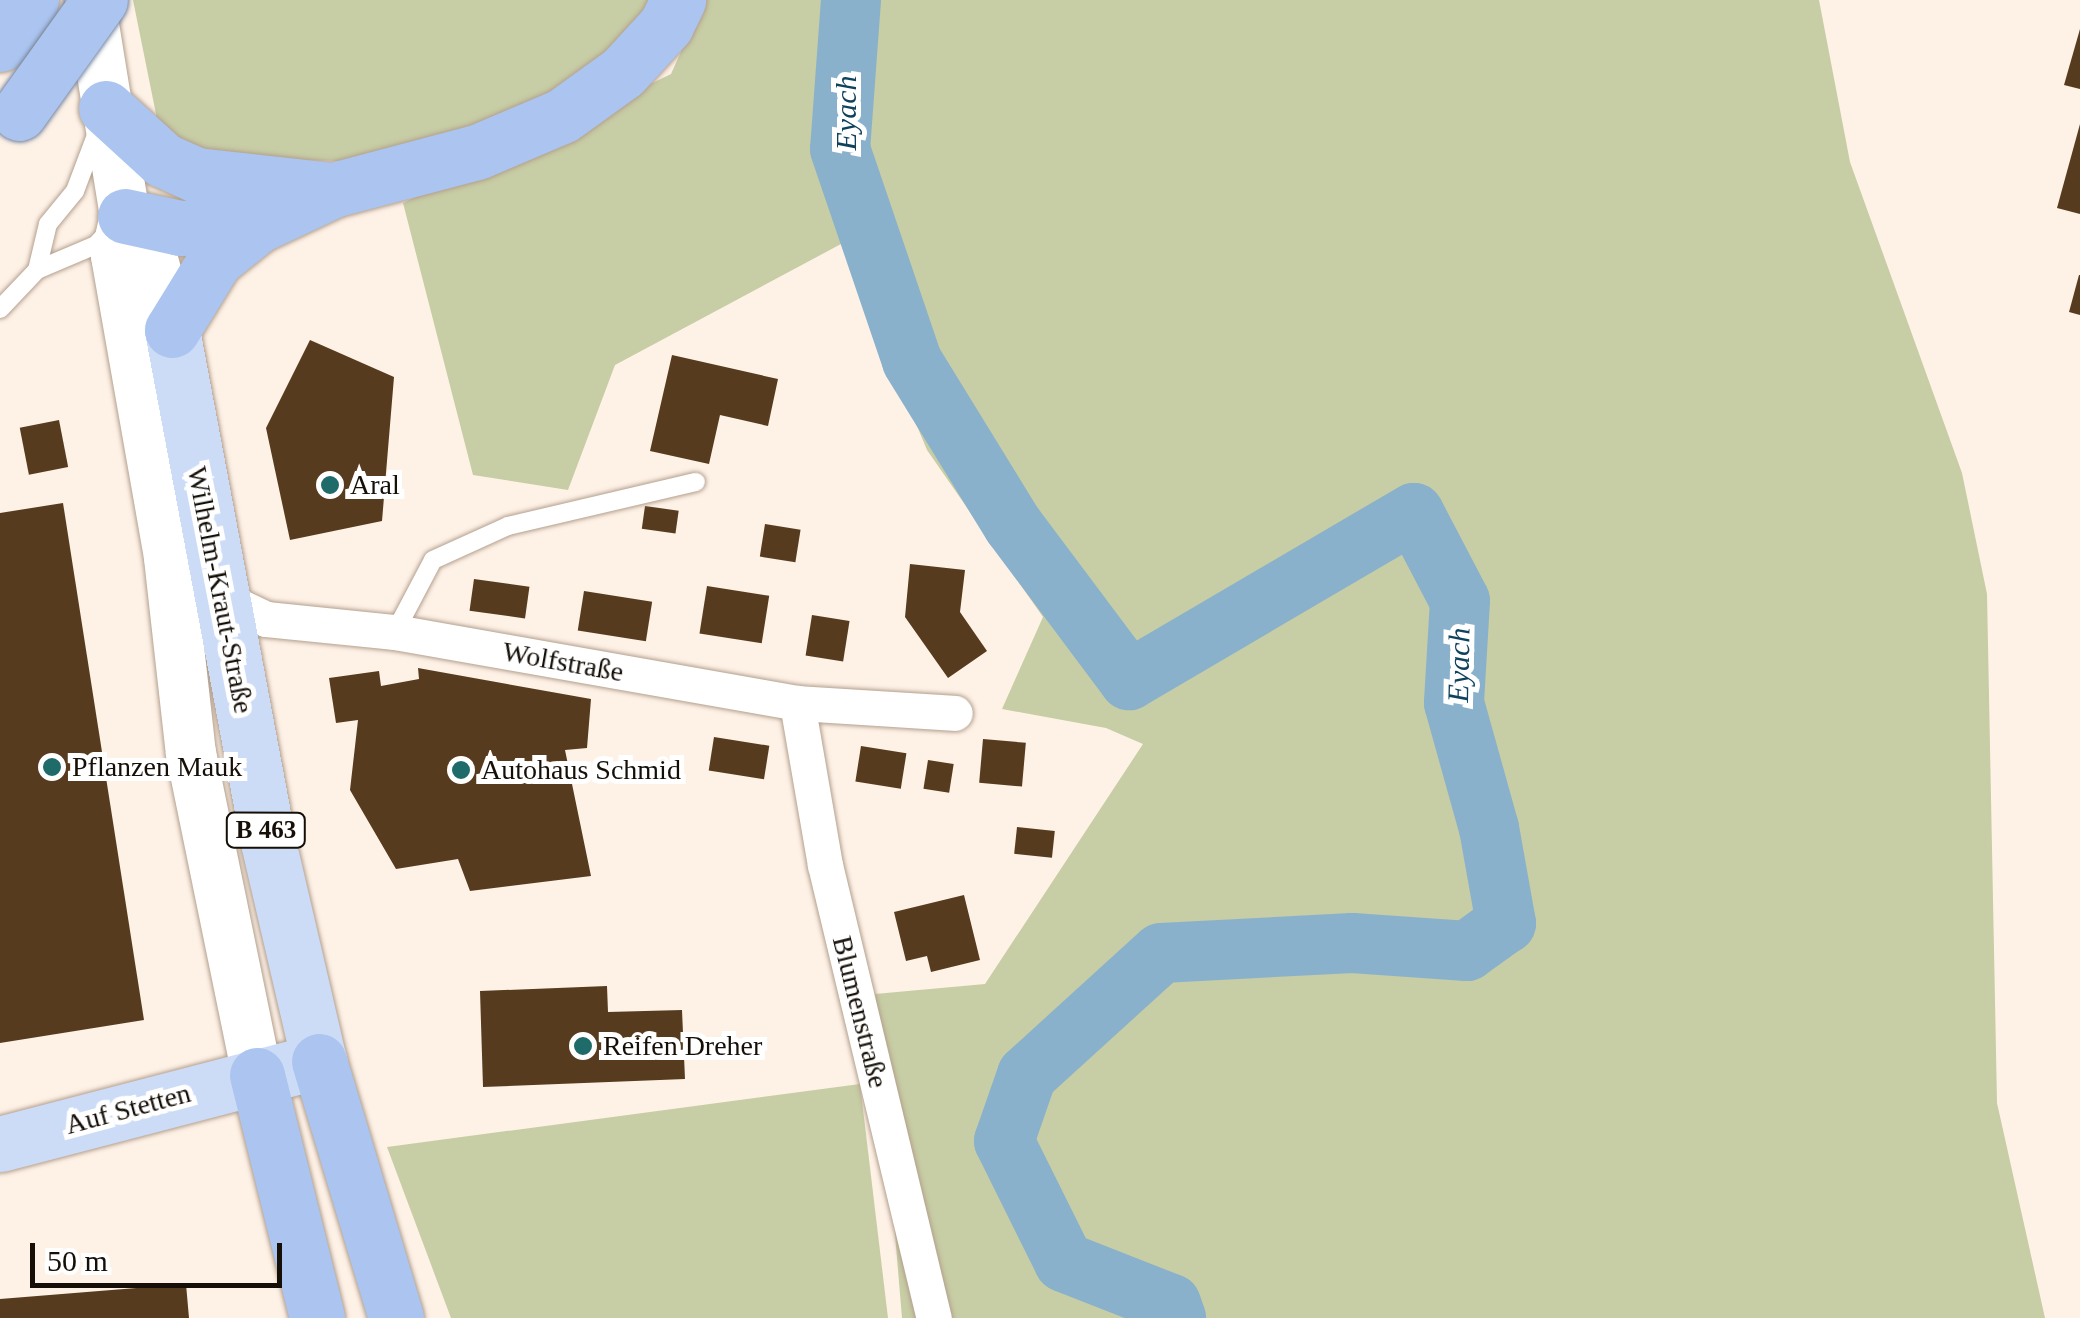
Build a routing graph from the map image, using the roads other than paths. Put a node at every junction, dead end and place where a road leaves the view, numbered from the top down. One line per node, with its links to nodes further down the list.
1 (90, 0): 4 (main road, Wilhelm-Kraut-Straße)
2 (100, 0): 5 (highway, bridge)
3 (678, 0): 6 (highway)
4 (106, 108): 6 (highway); 7 (main road, Wilhelm-Kraut-Straße); 9 (lane)
5 (9, 125)
6 (333, 190): 8 (highway)
7 (124, 216): 8 (highway); 9 (lane); 11 (main road, Wilhelm-Kraut-Straße); 13 (main road, Wilhelm-Kraut-Straße)
8 (257, 226): 11 (highway)
9 (37, 270): 10 (lane)
10 (0, 309)
11 (172, 330): 13 (main road, Wilhelm-Kraut-Straße / B 463)
12 (696, 482): 14 (lane)
13 (199, 602): 14 (street, Wolfstraße); 17 (main road, Wilhelm-Kraut-Straße / B 463); 18 (main road, Wilhelm-Kraut-Straße)
14 (395, 632): 15 (street, Wolfstraße)
15 (797, 704): 16 (street, Wolfstraße); 22 (street, Blumenstraße)
16 (955, 713)
17 (319, 1060): 18 (main road, Auf Stetten); 21 (highway, Wilhelm-Kraut-Straße / B 463)
18 (257, 1074): 19 (main road, Auf Stetten); 20 (highway, Wilhelm-Kraut-Straße)
19 (0, 1144)
20 (317, 1318)
21 (396, 1318)
22 (934, 1318)

